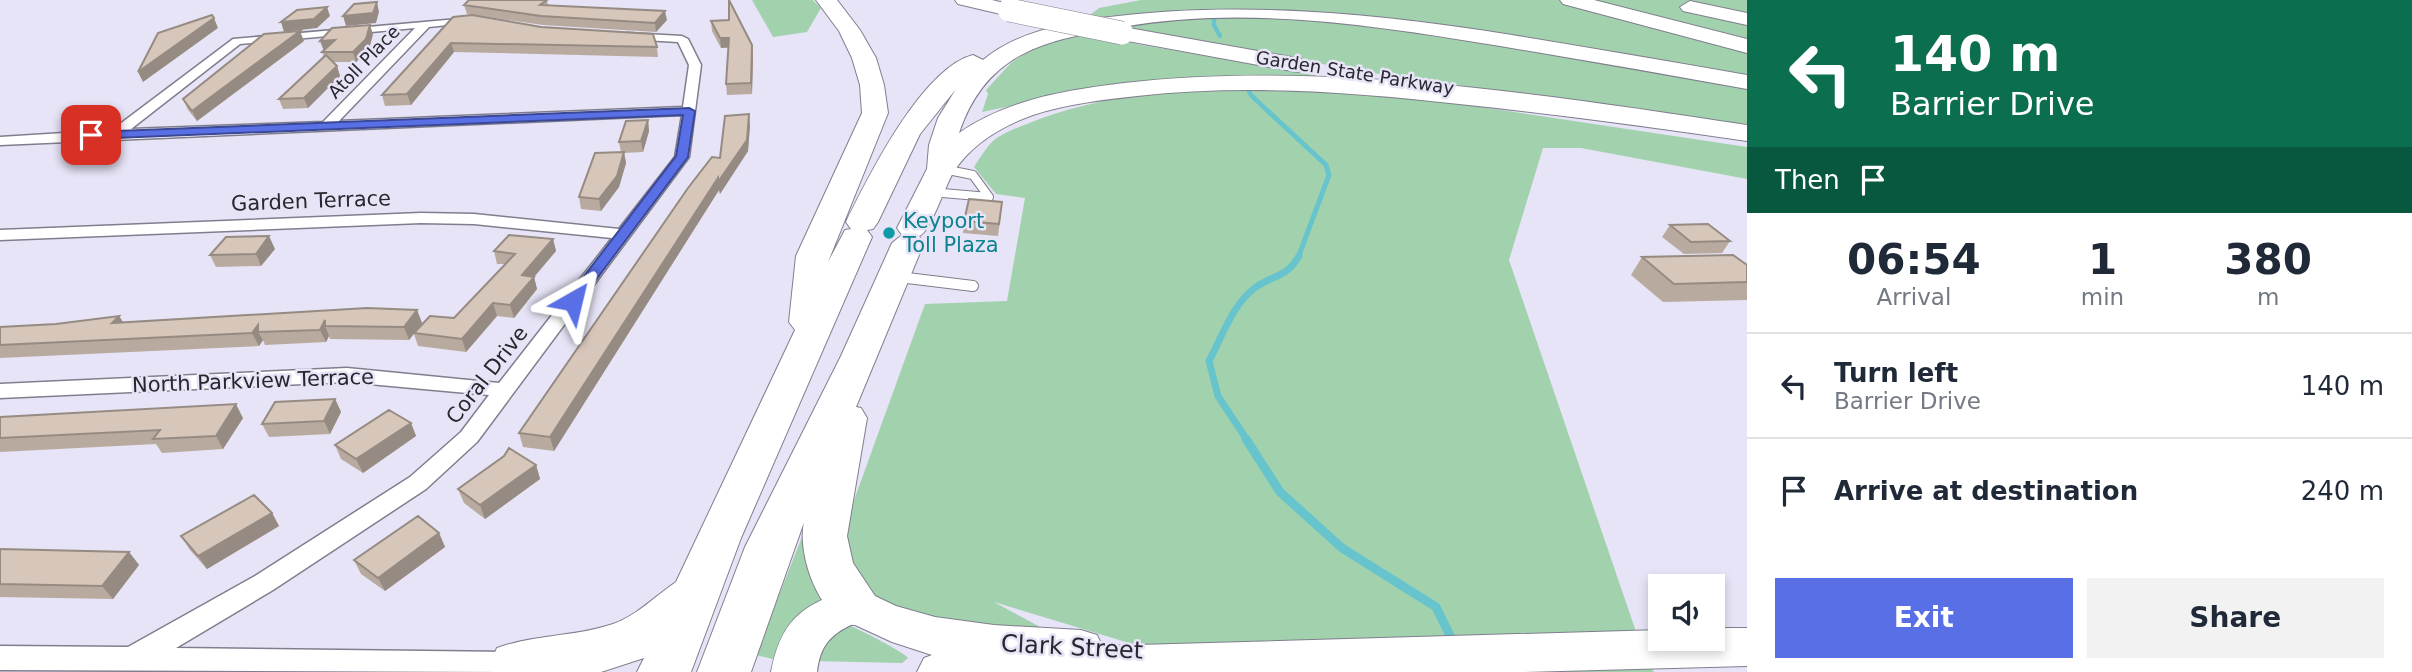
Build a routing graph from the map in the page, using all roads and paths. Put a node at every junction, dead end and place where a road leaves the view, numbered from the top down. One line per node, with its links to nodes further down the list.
1 (826, 0): 30 (highway)
2 (965, 0): 19 (highway, Garden State Parkway, bridge)
3 (1118, 0): 30 (highway)
4 (1306, 0): 16 (highway)
5 (1570, 0): 14 (highway)
6 (1742, 0): 7 (highway)
7 (1747, 1)
8 (1666, 3): 9 (highway)
9 (1747, 19)
10 (1515, 20): 15 (highway)
11 (492, 21): 12 (street)
12 (426, 23): 20 (street, Atoll Place); 22 (street)
13 (604, 35): 18 (street, Coral Drive)
14 (1747, 46)
15 (1747, 63)
16 (1678, 69): 17 (highway); 24 (highway)
17 (1747, 82)
18 (689, 111): 20 (street); 26 (street, Coral Drive)
19 (1604, 112): 21 (highway, Garden State Parkway); 24 (highway)
20 (327, 125): 22 (street)
21 (1747, 133)
22 (116, 134): 23 (street)
23 (0, 141)
24 (933, 180): 24 (lane); 27 (highway)
25 (0, 234): 26 (street, Garden Terrace)
26 (624, 234): 32 (street, Coral Drive)
27 (910, 235): 28 (highway)
28 (895, 276): 29 (lane); 31 (highway)
29 (973, 286)
30 (805, 345): 34 (highway)
31 (860, 356): 35 (highway); 43 (highway)
32 (505, 390): 33 (street, North Parkview Terrace); 39 (street, Coral Drive)
33 (0, 391)
34 (695, 594): 41 (highway); 42 (highway)
35 (856, 605): 38 (main road, Clark Street); 44 (main road)
36 (1747, 647): 38 (main road, Clark Street)
37 (0, 658): 39 (street)
38 (1295, 658): 45 (main road, Clark Street)
39 (130, 661): 40 (street)
40 (191, 667): 41 (street)
41 (535, 668)
42 (664, 672)
43 (724, 672)
44 (794, 672)
45 (940, 672)

